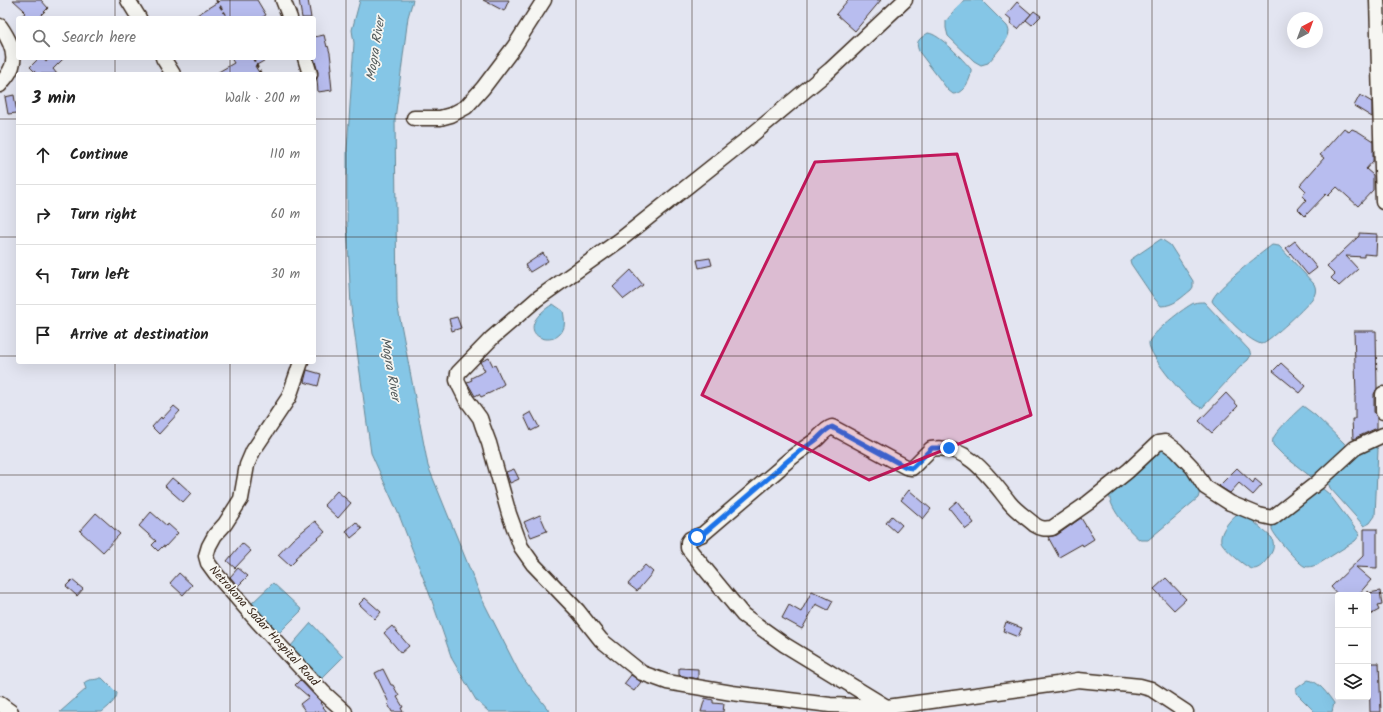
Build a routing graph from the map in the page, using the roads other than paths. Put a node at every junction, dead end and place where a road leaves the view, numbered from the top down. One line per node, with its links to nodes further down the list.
1 (128, 0): 6 (street)
2 (282, 0): 7 (street)
3 (544, 0): 14 (street)
4 (905, 0): 21 (street)
5 (1377, 0): 15 (street)
6 (138, 16)
7 (289, 16)
8 (0, 26): 13 (street)
9 (164, 60): 11 (street)
10 (306, 60): 12 (street)
11 (172, 72)
12 (309, 72)
13 (0, 85)
14 (414, 118)
15 (1383, 202)
16 (300, 364): 23 (street, Netrokona Sadar Hospital Road)
17 (1383, 394): 18 (street)
18 (1383, 412)
19 (1383, 435): 21 (street)
20 (0, 704): 22 (street)
21 (887, 707): 24 (street)
22 (11, 712)
23 (345, 712)
24 (1186, 712)

